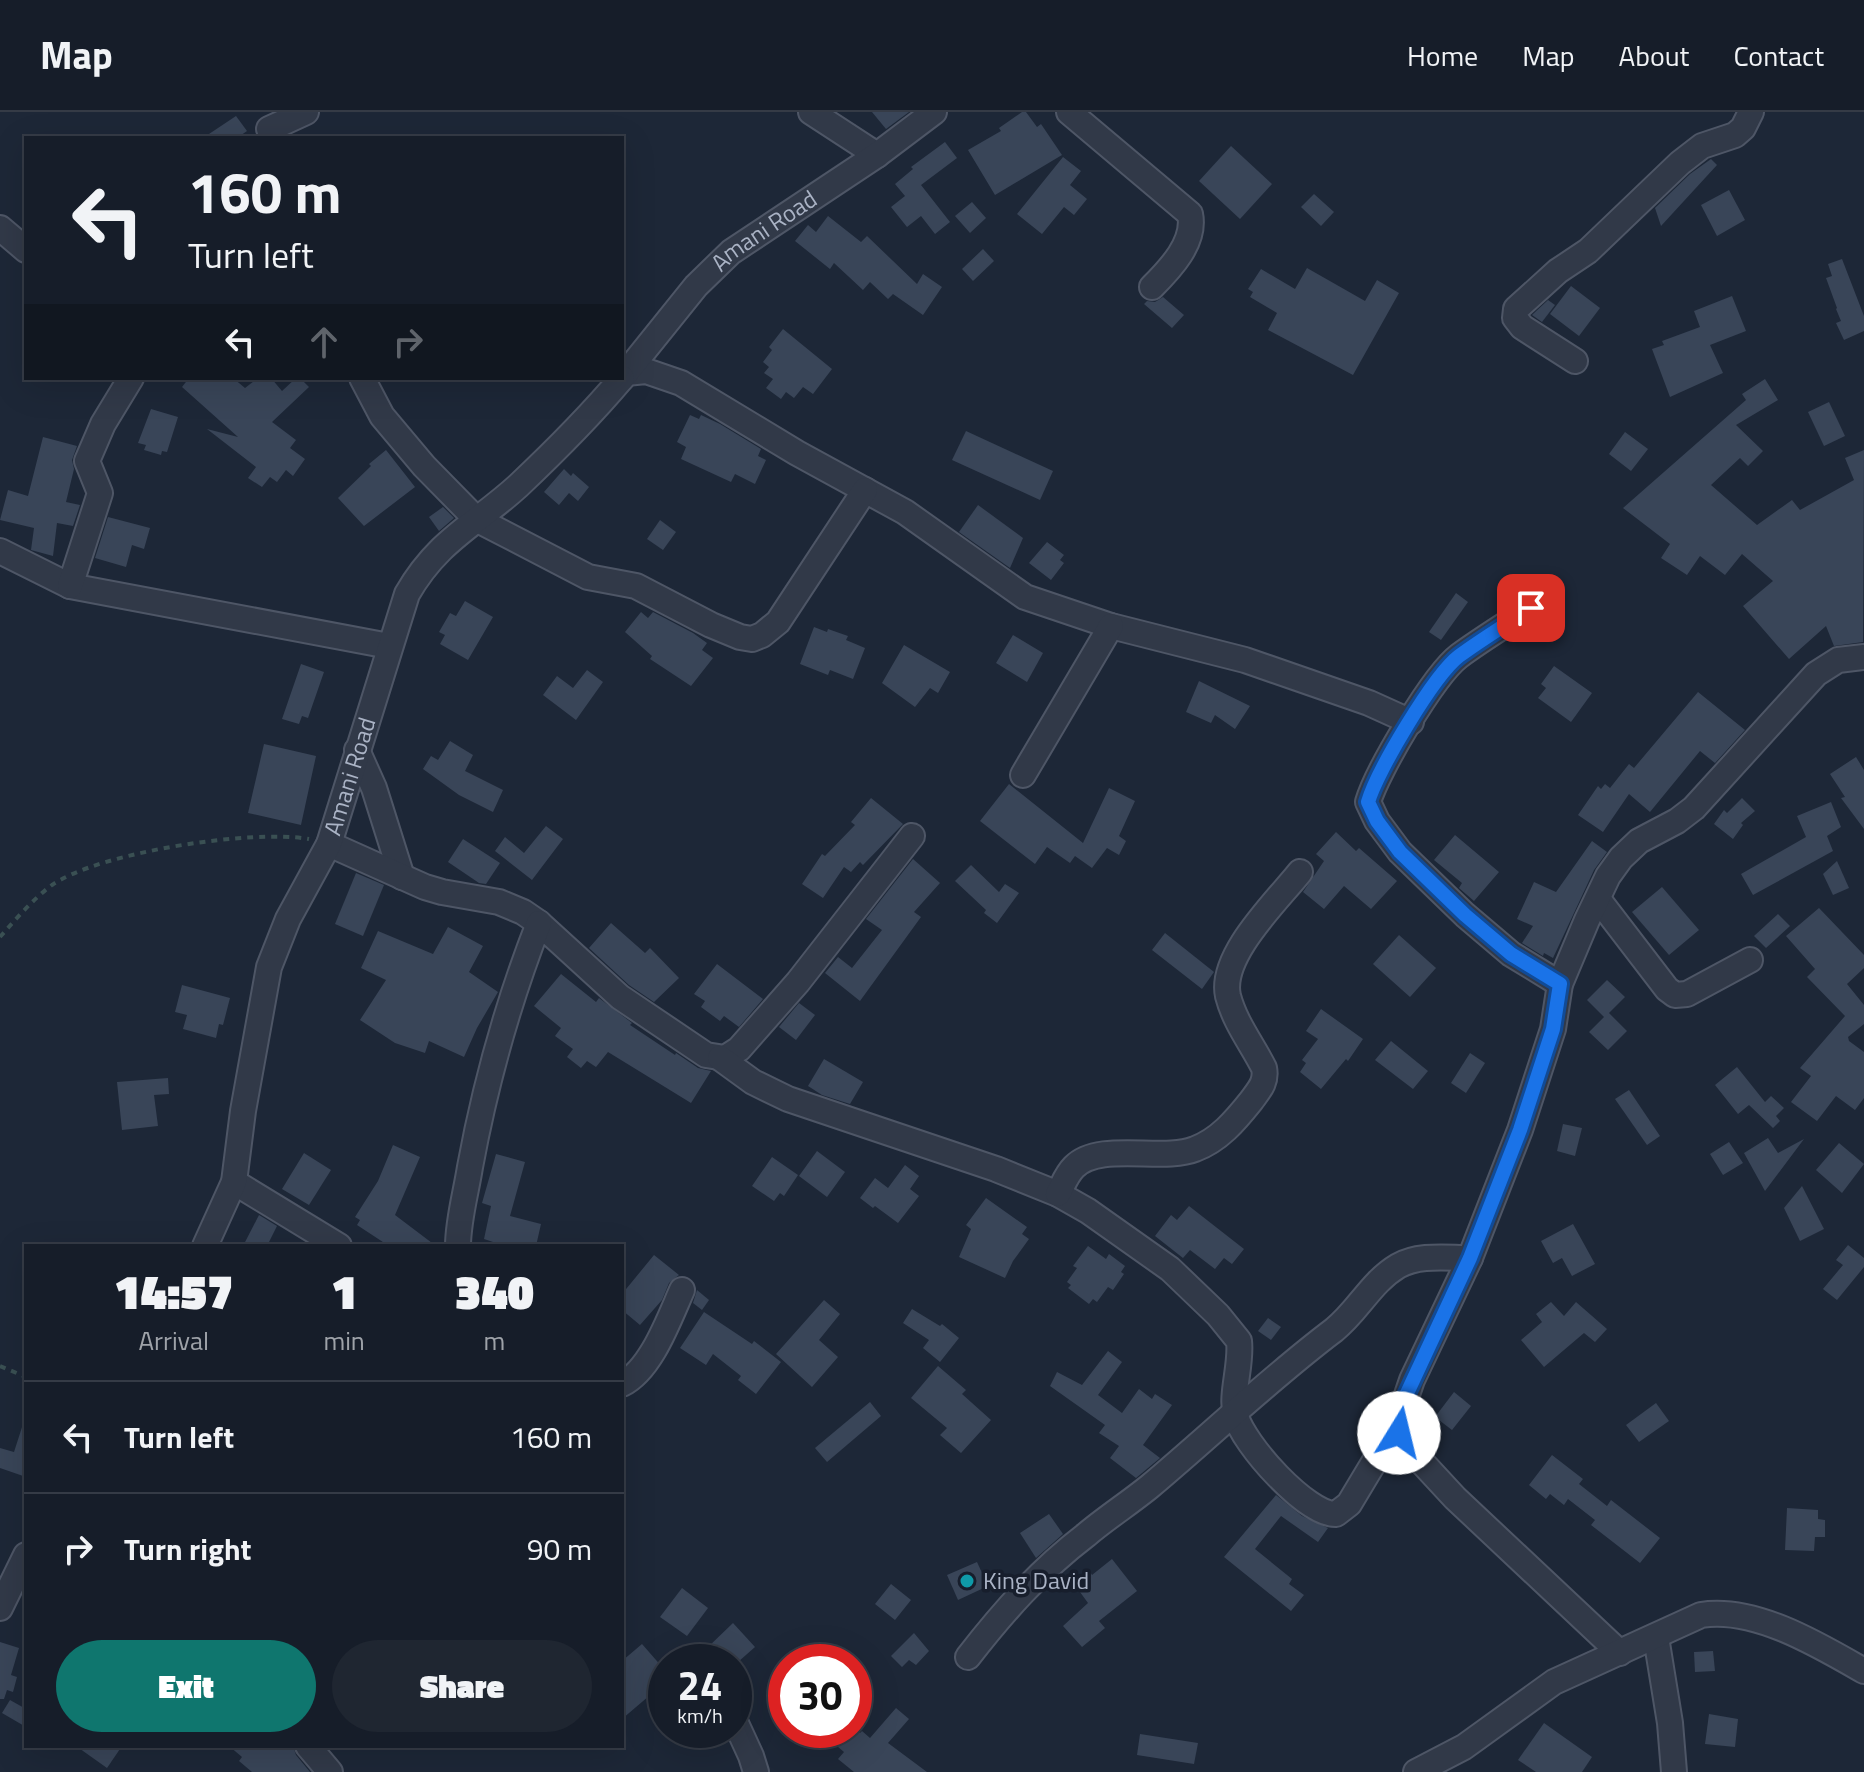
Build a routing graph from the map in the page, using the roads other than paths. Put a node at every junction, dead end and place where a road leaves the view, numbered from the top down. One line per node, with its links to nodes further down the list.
1 (306, 112): 6 (street)
2 (811, 112): 7 (street)
3 (934, 112): 7 (street, Amani Road)
4 (1069, 112): 10 (street)
5 (1751, 112): 11 (street)
6 (268, 126)
7 (877, 155): 12 (street, Amani Road)
8 (0, 228): 9 (street)
9 (24, 248)
10 (1152, 287)
11 (1575, 361)
12 (624, 375)
13 (624, 376): 17 (street)
14 (130, 380): 20 (street)
15 (363, 380): 18 (street)
16 (620, 380): 18 (street, Amani Road)
17 (865, 490): 18 (street); 22 (street)
18 (476, 519): 23 (street, Amani Road)
19 (0, 551): 20 (street)
20 (70, 586): 23 (street)
21 (1531, 608): 25 (street)
22 (1111, 626): 25 (street); 27 (street)
23 (389, 646): 26 (street, Amani Road)
24 (1864, 657): 32 (street)
25 (1411, 722): 35 (street)
26 (357, 750): 29 (street, Amani Road); 31 (street)
27 (1023, 775)
28 (912, 836): 36 (street)
29 (329, 844): 31 (street); 37 (street, Amani Road)
30 (1300, 872): 38 (street)
31 (402, 877): 33 (street)
32 (1598, 899): 34 (street); 35 (street)
33 (539, 923): 36 (street); 41 (street)
34 (1750, 960)
35 (1560, 984): 42 (street)
36 (720, 1058): 38 (street)
37 (234, 1182): 39 (street, Amani Road); 40 (street)
38 (1058, 1194): 45 (street)
39 (206, 1244)
40 (336, 1244)
41 (458, 1244)
42 (1470, 1258): 45 (street); 46 (street)
43 (682, 1290): 44 (street)
44 (624, 1383)
45 (1234, 1413): 47 (street); 48 (street)
46 (1397, 1424): 48 (street); 52 (street)
47 (1204, 1438): 48 (street); 53 (street)
48 (1247, 1440)
49 (24, 1559): 50 (street)
50 (0, 1608)
51 (1656, 1637): 52 (street); 54 (street); 60 (street)
52 (1620, 1653): 59 (street)
53 (968, 1657)
54 (1864, 1671)
55 (310, 1748): 57 (street)
56 (746, 1748): 58 (street)
57 (330, 1772)
58 (756, 1772)
59 (1416, 1772)
60 (1674, 1772)

